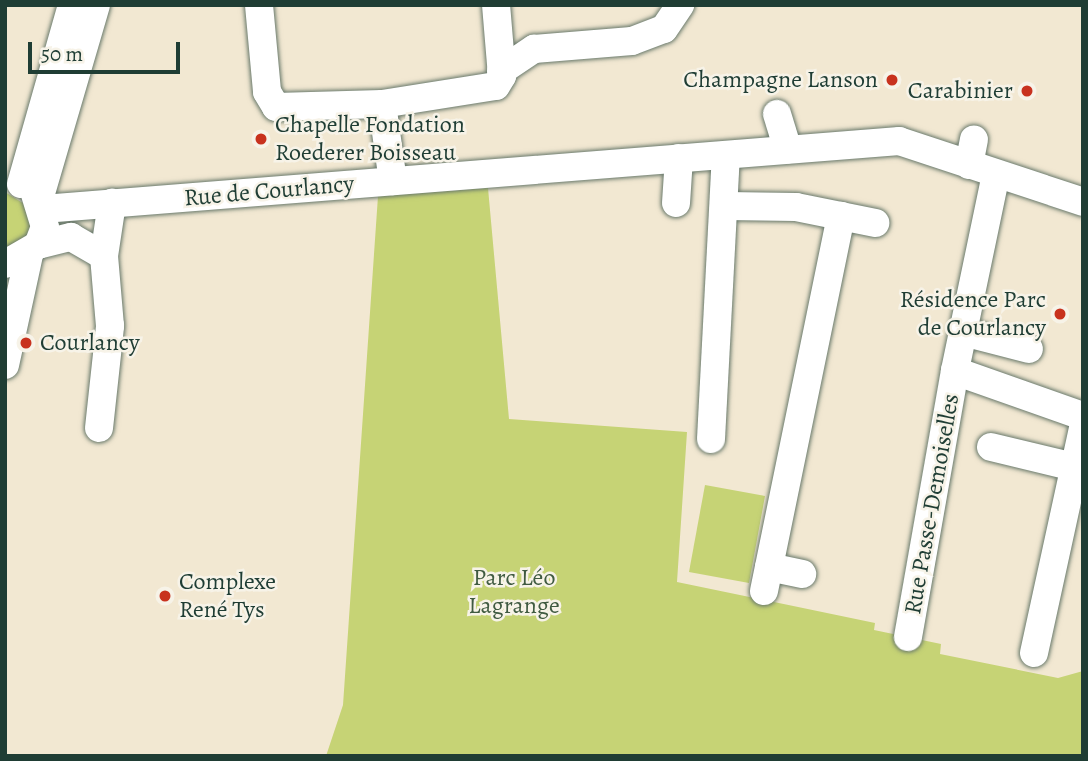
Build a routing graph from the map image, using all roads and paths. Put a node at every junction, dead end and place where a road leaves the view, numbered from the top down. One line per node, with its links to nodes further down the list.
1 (72, 5): 14 (street)
2 (96, 5): 14 (street)
3 (259, 5): 7 (street)
4 (496, 5): 6 (street)
5 (680, 5): 6 (street)
6 (501, 71): 7 (street)
7 (383, 104): 13 (street)
8 (777, 114): 9 (street)
9 (788, 149): 10 (street, Rue de Courlancy); 12 (street, Rue de Courlancy)
10 (726, 155): 11 (street, Rue de Courlancy); 18 (street)
11 (680, 158): 13 (street, Rue de Courlancy); 17 (street)
12 (996, 174): 15 (street, Rue de Courlancy); 23 (street, Rue Passe-Demoiselles)
13 (393, 181): 16 (street, Rue de Courlancy)
14 (27, 193): 16 (street, Rue de Courlancy); 21 (street)
15 (1083, 202)
16 (112, 203): 22 (street)
17 (676, 203)
18 (726, 206): 19 (street); 30 (street)
19 (841, 216): 20 (street); 33 (street)
20 (875, 223)
21 (24, 255): 22 (street); 25 (street)
22 (104, 256): 28 (street)
23 (962, 337): 24 (street); 26 (street, Rue Passe-Demoiselles)
24 (1026, 355)
25 (5, 365)
26 (955, 371): 27 (street, Rue Passe-Demoiselles); 34 (street, Rue Passe-Demoiselles)
27 (1083, 415)
28 (99, 428)
29 (1083, 428): 32 (street)
30 (710, 439)
31 (991, 447): 32 (street)
32 (1074, 467): 35 (street)
33 (802, 574)
34 (908, 637)
35 (1034, 653)

